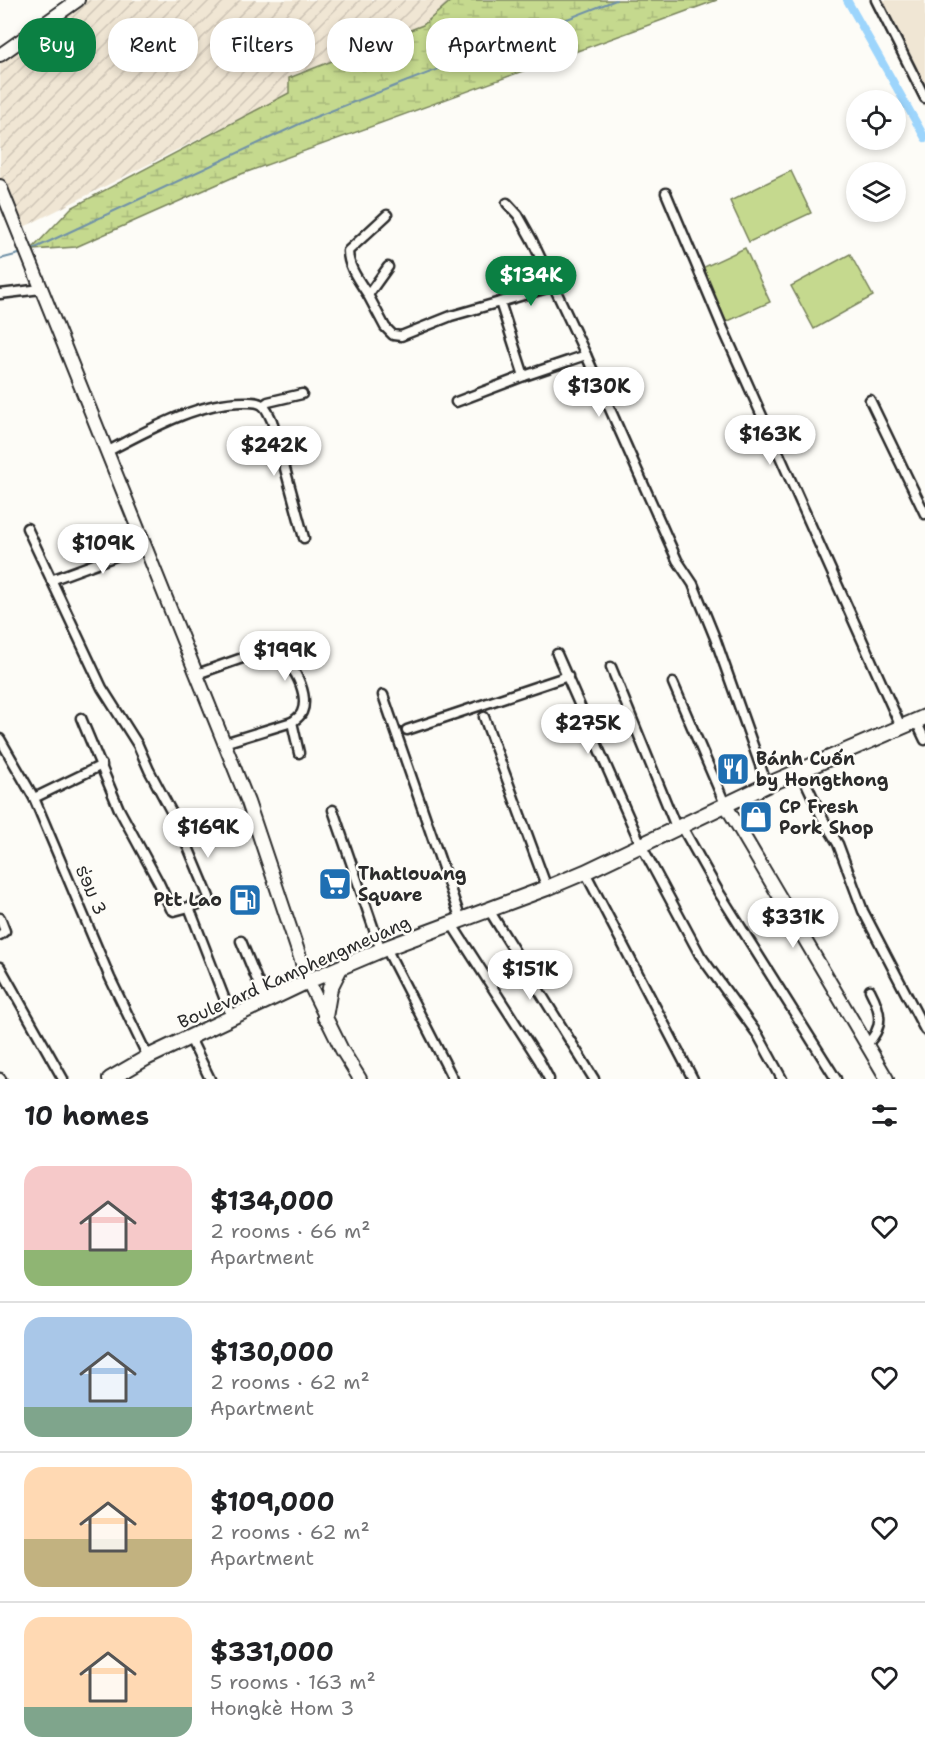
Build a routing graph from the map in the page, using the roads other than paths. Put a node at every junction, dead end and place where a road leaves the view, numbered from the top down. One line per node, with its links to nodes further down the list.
1 (78, 0): 3 (main road)
2 (876, 0): 4 (street)
3 (0, 54)
4 (925, 98)
5 (0, 186): 11 (main road)
6 (666, 193): 37 (street)
7 (507, 204): 10 (street)
8 (387, 215): 13 (street)
9 (388, 267): 13 (street)
10 (554, 286): 14 (street); 15 (street)
11 (41, 289): 12 (street); 21 (main road)
12 (0, 294)
13 (368, 295): 14 (street)
14 (500, 302): 16 (street)
15 (586, 355): 16 (street); 45 (street)
16 (524, 376): 19 (street)
17 (302, 394): 20 (street)
18 (870, 399): 22 (street)
19 (456, 402)
20 (264, 405): 21 (street); 24 (street)
21 (108, 451): 25 (main road)
22 (925, 514)
23 (27, 528): 26 (street)
24 (304, 538)
25 (146, 545): 26 (street); 29 (main road)
26 (51, 580): 53 (street)
27 (557, 654): 30 (street)
28 (611, 667): 49 (street)
29 (197, 674): 36 (street); 41 (main road)
30 (568, 676): 38 (street); 50 (street)
31 (673, 683): 47 (street)
32 (383, 695): 56 (street)
33 (484, 717): 52 (street)
34 (81, 718): 43 (street)
35 (920, 719): 37 (main road, Boulevard Kamphengmeuang); 40 (street)
36 (292, 722): 41 (street); 42 (street)
37 (901, 727): 44 (main road, Boulevard Kamphengmeuang)
38 (407, 730)
39 (0, 739): 46 (street, ຮ່ອມ 3)
40 (925, 740)
41 (225, 743): 62 (main road)
42 (299, 753)
43 (102, 765): 46 (street); 53 (street)
44 (800, 770): 45 (main road, Boulevard Kamphengmeuang); 67 (street)
45 (766, 785): 47 (main road, Boulevard Kamphengmeuang)
46 (34, 798): 70 (street, ຮ່ອມ 3)
47 (725, 804): 49 (main road, Boulevard Kamphengmeuang); 69 (main road)
48 (333, 810): 59 (street)
49 (679, 826): 50 (main road, Boulevard Kamphengmeuang); 80 (street)
50 (641, 845): 51 (main road, Boulevard Kamphengmeuang); 79 (street)
51 (585, 872): 52 (main road, Boulevard Kamphengmeuang); 78 (street)
52 (547, 888): 54 (main road, Boulevard Kamphengmeuang)
53 (189, 907): 66 (street)
54 (489, 910): 56 (main road, Boulevard Kamphengmeuang); 77 (street)
55 (0, 918): 57 (street)
56 (456, 922): 59 (main road, Boulevard Kamphengmeuang); 76 (street)
57 (0, 935)
58 (241, 941): 64 (street)
59 (384, 949): 61 (main road, Boulevard Kamphengmeuang); 75 (street)
60 (0, 966): 72 (street)
61 (340, 968): 62 (main road, Boulevard Kamphengmeuang); 65 (main road)
62 (308, 981): 64 (main road, Boulevard Kamphengmeuang); 65 (main road)
63 (870, 990): 69 (street)
64 (266, 1002): 66 (main road, Boulevard Kamphengmeuang)
65 (324, 1017): 74 (main road)
66 (232, 1018): 68 (main road, Boulevard Kamphengmeuang)
67 (925, 1030)
68 (190, 1038): 70 (main road, Boulevard Kamphengmeuang); 73 (street)
69 (866, 1045): 81 (main road)
70 (148, 1057): 71 (main road, Boulevard Kamphengmeuang)
71 (120, 1076)
72 (63, 1079)
73 (210, 1079)
74 (360, 1079)
75 (453, 1079)
76 (549, 1079)
77 (594, 1079)
78 (693, 1079)
79 (782, 1079)
80 (836, 1079)
81 (887, 1079)

